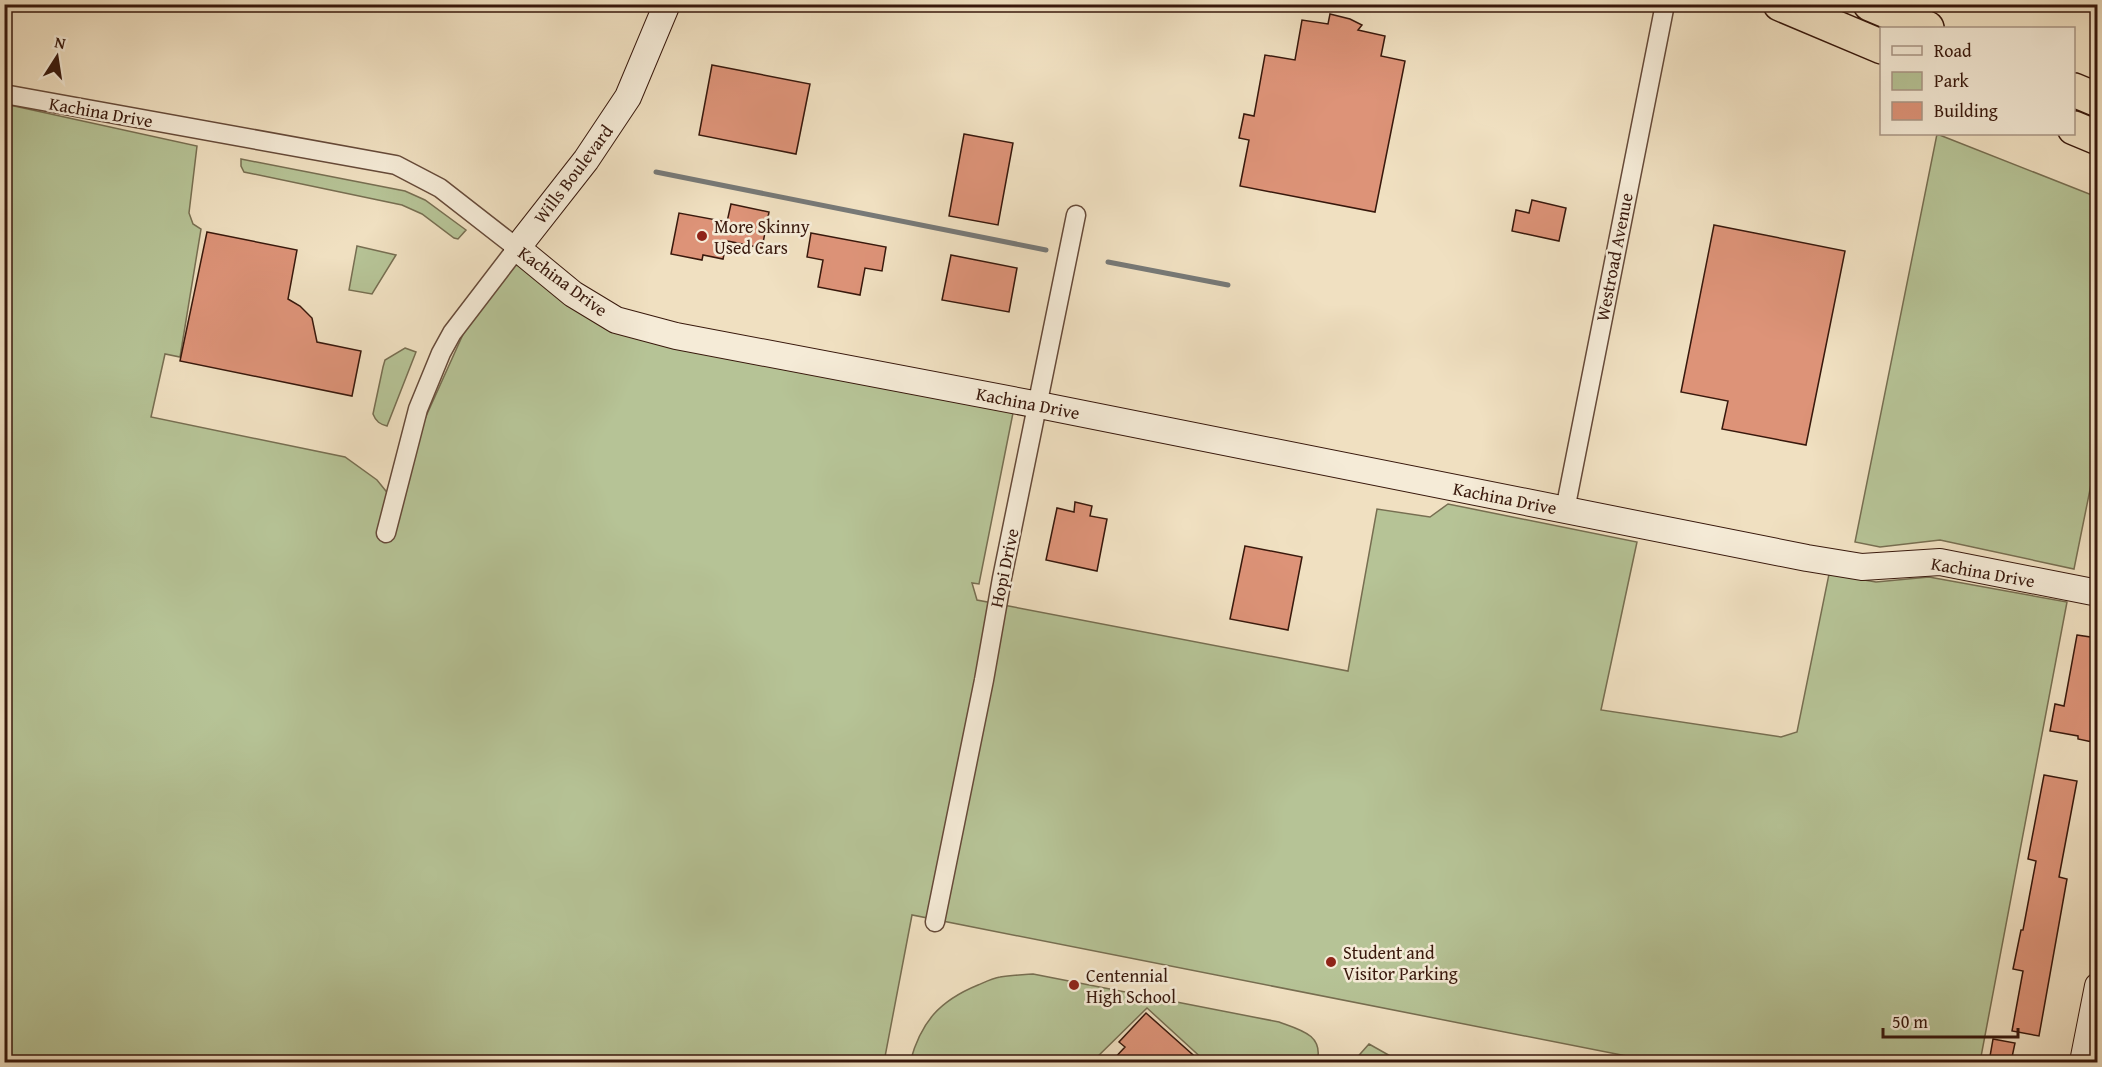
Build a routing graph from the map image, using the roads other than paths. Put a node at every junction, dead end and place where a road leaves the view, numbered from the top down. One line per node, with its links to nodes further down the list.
1 (667, 4): 13 (street, Wills Boulevard)
2 (1665, 4): 15 (street, Westroad Avenue)
3 (1780, 4): 6 (highway)
4 (1870, 4): 5 (highway)
5 (1925, 27)
6 (1880, 47)
7 (2075, 91): 9 (highway)
8 (4, 94): 13 (street, Kachina Drive)
9 (2097, 100)
10 (2075, 129): 11 (highway)
11 (2097, 138)
12 (1076, 215): 14 (street, Hopi Drive)
13 (517, 248): 14 (street, Kachina Drive); 16 (street, Wills Boulevard)
14 (1039, 405): 15 (street, Kachina Drive); 18 (street, Hopi Drive)
15 (1565, 510): 17 (street, Kachina Drive)
16 (386, 533)
17 (2097, 593)
18 (935, 922)
19 (2097, 986): 20 (street)
20 (2083, 1062)

